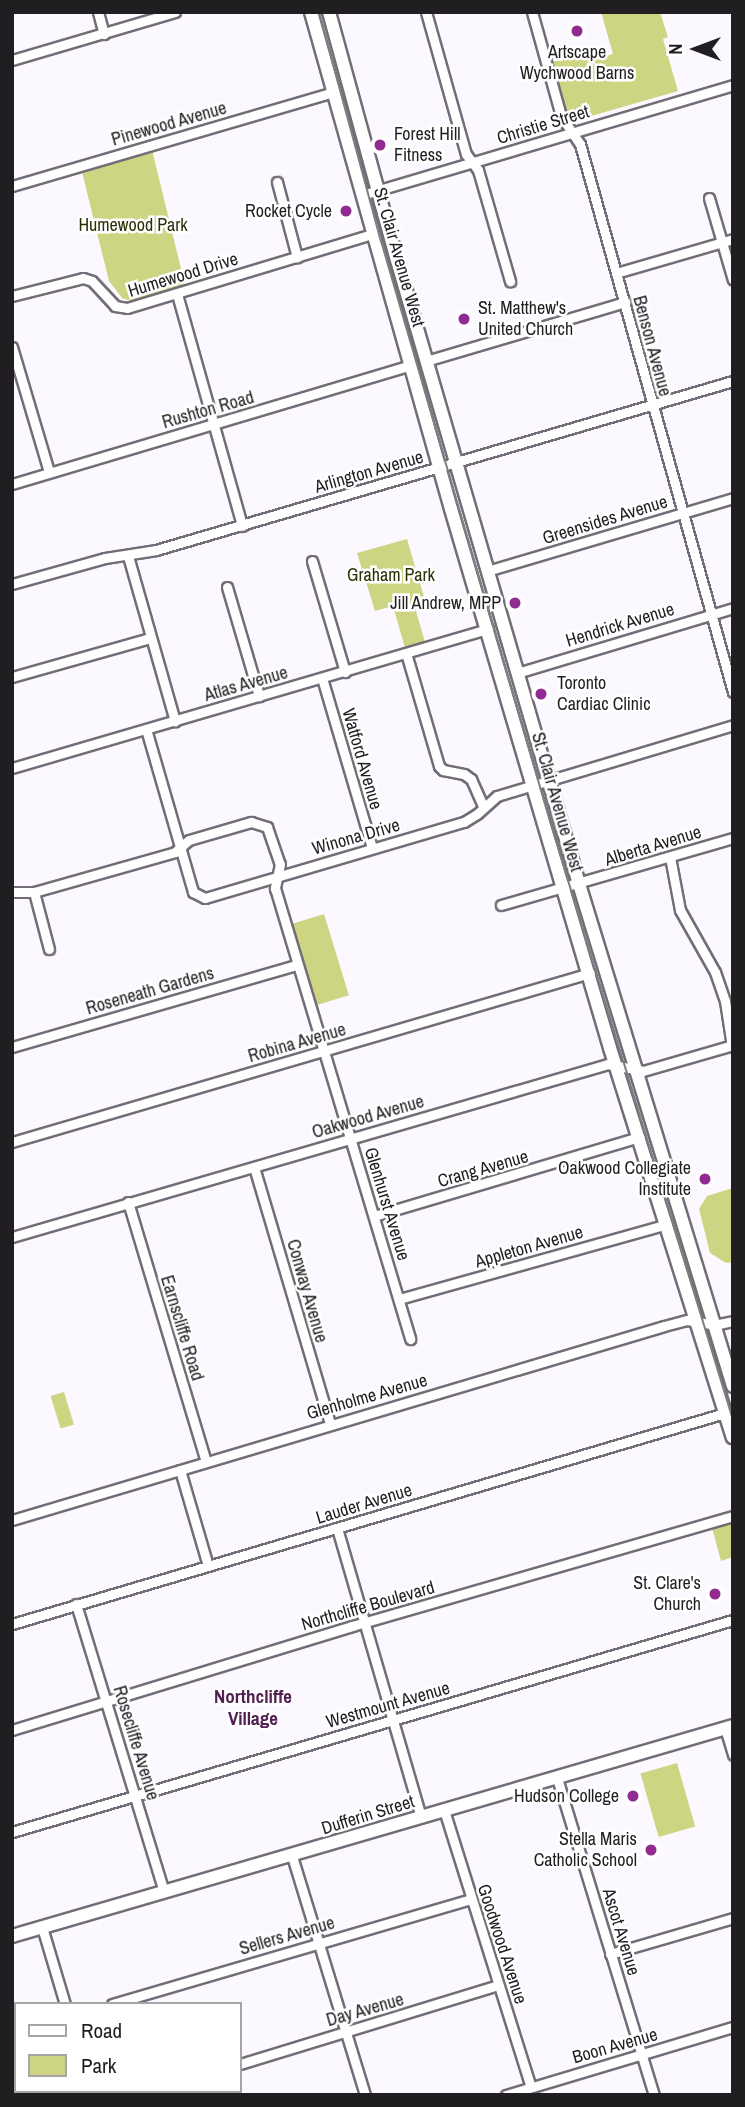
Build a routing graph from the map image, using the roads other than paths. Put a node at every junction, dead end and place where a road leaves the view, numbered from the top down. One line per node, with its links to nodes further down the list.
1 (98, 12): 7 (street)
2 (174, 12): 7 (street)
3 (312, 12): 10 (main road, St. Clair Avenue West)
4 (329, 12): 15 (main road, St. Clair Avenue West)
5 (426, 12): 12 (street)
6 (532, 12): 11 (street, Benson Avenue)
7 (104, 34): 8 (street)
8 (12, 60)
9 (733, 85): 11 (street, Christie Street)
10 (334, 92): 14 (street, Pinewood Avenue); 16 (main road, St. Clair Avenue West)
11 (573, 133): 12 (street, Christie Street); 22 (street, Benson Avenue)
12 (472, 163): 15 (street, Christie Street); 24 (street)
13 (277, 182): 21 (street)
14 (12, 186)
15 (378, 190): 16 (street, Christie Street); 29 (main road, St. Clair Avenue West)
16 (362, 195): 18 (main road, St. Clair Avenue West)
17 (709, 198): 20 (street)
18 (372, 234): 21 (street, Humewood Drive); 30 (main road, St. Clair Avenue West)
19 (733, 239): 20 (street)
20 (722, 242): 22 (street); 23 (street)
21 (297, 257): 25 (street, Humewood Drive)
22 (617, 273): 27 (street, Benson Avenue)
23 (733, 280)
24 (510, 281)
25 (177, 294): 26 (street, Humewood Drive); 33 (street)
26 (12, 296)
27 (625, 302): 29 (street); 32 (street, Benson Avenue)
28 (12, 347): 36 (street)
29 (426, 361): 34 (main road, St. Clair Avenue West)
30 (412, 365): 33 (street, Rushton Road); 35 (main road, St. Clair Avenue West)
31 (733, 381): 32 (street, Arlington Avenue)
32 (651, 406): 34 (street, Arlington Avenue); 39 (street, Benson Avenue)
33 (214, 425): 36 (street, Rushton Road); 40 (street)
34 (457, 464): 35 (street, Arlington Avenue); 43 (main road, St. Clair Avenue West)
35 (440, 468): 40 (street, Arlington Avenue); 48 (main road, St. Clair Avenue West)
36 (49, 472): 37 (street, Rushton Road)
37 (12, 484)
38 (733, 498): 39 (street, Greensides Avenue)
39 (681, 514): 43 (street, Greensides Avenue); 47 (street, Benson Avenue)
40 (242, 526): 41 (street, Arlington Avenue)
41 (128, 556): 44 (street, Arlington Avenue); 49 (street)
42 (312, 561): 51 (street)
43 (487, 572): 52 (main road, St. Clair Avenue West)
44 (12, 584)
45 (227, 587): 56 (street)
46 (733, 608): 47 (street, Hendrick Avenue)
47 (710, 614): 52 (street, Hendrick Avenue); 55 (street, Benson Avenue)
48 (488, 629): 50 (street, Atlas Avenue); 62 (main road, St. Clair Avenue West)
49 (150, 638): 53 (street); 57 (street)
50 (406, 653): 51 (street, Atlas Avenue); 63 (street)
51 (345, 672): 54 (street, Atlas Avenue)
52 (517, 673): 61 (main road, St. Clair Avenue West)
53 (12, 677)
54 (322, 678): 56 (street, Atlas Avenue); 66 (street, Watford Avenue)
55 (733, 692)
56 (259, 696): 57 (street, Atlas Avenue)
57 (175, 721): 59 (street, Atlas Avenue)
58 (733, 725): 61 (street, Winona Drive)
59 (146, 729): 60 (street, Atlas Avenue); 65 (street, Winona Drive)
60 (12, 768)
61 (550, 780): 62 (street, Winona Drive); 69 (main road, St. Clair Avenue West)
62 (534, 785): 63 (street, Winona Drive); 70 (main road, St. Clair Avenue West)
63 (483, 806): 66 (street, Winona Drive)
64 (733, 838): 67 (street, Alberta Avenue)
65 (180, 847): 68 (street, Winona Drive); 68 (street, Glenhurst Avenue); 72 (street)
66 (372, 848): 68 (street, Winona Drive)
67 (670, 857): 69 (street, Alberta Avenue); 77 (street)
68 (277, 877): 75 (street, Glenhurst Avenue)
69 (579, 884): 70 (street, Alberta Avenue); 81 (main road, St. Clair Avenue West)
70 (563, 887): 73 (street, Alberta Avenue); 76 (main road, St. Clair Avenue West)
71 (12, 892): 72 (street)
72 (34, 892): 74 (street)
73 (500, 905)
74 (50, 949)
75 (297, 965): 78 (street, Roseneath Gardens); 79 (street, Glenhurst Avenue)
76 (590, 974): 79 (street, Robina Avenue); 80 (main road, St. Clair Avenue West)
77 (733, 1046): 81 (street)
78 (12, 1047)
79 (323, 1052): 82 (street, Glenhurst Avenue); 84 (street, Robina Avenue)
80 (616, 1065): 81 (street, Oakwood Avenue); 82 (street, Oakwood Avenue); 83 (main road, St. Clair Avenue West)
81 (635, 1071): 93 (main road, St. Clair Avenue West)
82 (350, 1138): 85 (street, Oakwood Avenue); 87 (street, Glenhurst Avenue)
83 (639, 1138): 87 (street, Crang Avenue); 88 (main road, St. Clair Avenue West)
84 (12, 1142)
85 (254, 1167): 86 (street, Oakwood Avenue); 97 (street, Conway Avenue)
86 (128, 1202): 89 (street, Oakwood Avenue); 99 (street, Earnscliffe Road)
87 (374, 1216): 90 (street, Glenhurst Avenue)
88 (667, 1224): 90 (street, Appleton Avenue); 91 (main road, St. Clair Avenue West)
89 (12, 1237)
90 (399, 1299): 94 (street, Glenhurst Avenue)
91 (696, 1321): 93 (street, Glenholme Avenue); 96 (main road, St. Clair Avenue West); 97 (street, Glenholme Avenue)
92 (733, 1321): 93 (street, Glenholme Avenue)
93 (715, 1325): 95 (main road, St. Clair Avenue West)
94 (410, 1339)
95 (733, 1386)
96 (725, 1413): 98 (main road, St. Clair Avenue West); 103 (street, Lauder Avenue)
97 (330, 1424): 99 (street, Glenholme Avenue)
98 (733, 1437)
99 (206, 1462): 100 (street, Glenholme Avenue)
100 (180, 1470): 102 (street, Glenholme Avenue); 104 (street)
101 (733, 1516): 107 (street, Northcliffe Boulevard)
102 (12, 1520)
103 (337, 1528): 104 (street, Lauder Avenue); 107 (street)
104 (208, 1566): 105 (street, Lauder Avenue)
105 (76, 1604): 108 (street, Lauder Avenue); 109 (street, Rosecliffe Avenue)
106 (733, 1620): 110 (street, Westmount Avenue)
107 (365, 1623): 109 (street, Northcliffe Boulevard); 110 (street)
108 (12, 1624)
109 (108, 1700): 112 (street, Northcliffe Boulevard); 115 (street, Rosecliffe Avenue)
110 (394, 1720): 115 (street, Westmount Avenue); 117 (street)
111 (729, 1727): 113 (street); 114 (main road, Dufferin Street)
112 (12, 1730)
113 (733, 1755)
114 (557, 1778): 116 (main road, Dufferin Street); 126 (street, Ascot Avenue)
115 (136, 1796): 118 (street, Westmount Avenue); 120 (street, Rosecliffe Avenue)
116 (444, 1810): 117 (main road, Dufferin Street); 121 (street, Goodwood Avenue)
117 (421, 1817): 119 (main road, Dufferin Street)
118 (12, 1832)
119 (292, 1856): 120 (main road, Dufferin Street); 125 (street)
120 (164, 1891): 123 (main road, Dufferin Street)
121 (471, 1899): 125 (street, Sellers Avenue); 127 (street, Goodwood Avenue)
122 (733, 1918): 126 (street)
123 (42, 1927): 124 (main road, Dufferin Street); 128 (street)
124 (12, 1936)
125 (319, 1943): 129 (street, Sellers Avenue); 131 (street)
126 (610, 1954): 132 (street, Ascot Avenue)
127 (498, 1985): 131 (street, Day Avenue); 134 (street, Goodwood Avenue)
128 (64, 2002)
129 (119, 2002)
130 (733, 2027): 132 (street, Boon Avenue)
131 (346, 2032): 133 (street, Day Avenue); 135 (street)
132 (642, 2055): 134 (street, Boon Avenue); 137 (street, Ascot Avenue)
133 (242, 2063)
134 (531, 2087): 136 (street, Boon Avenue)
135 (365, 2095)
136 (506, 2095)
137 (654, 2095)

